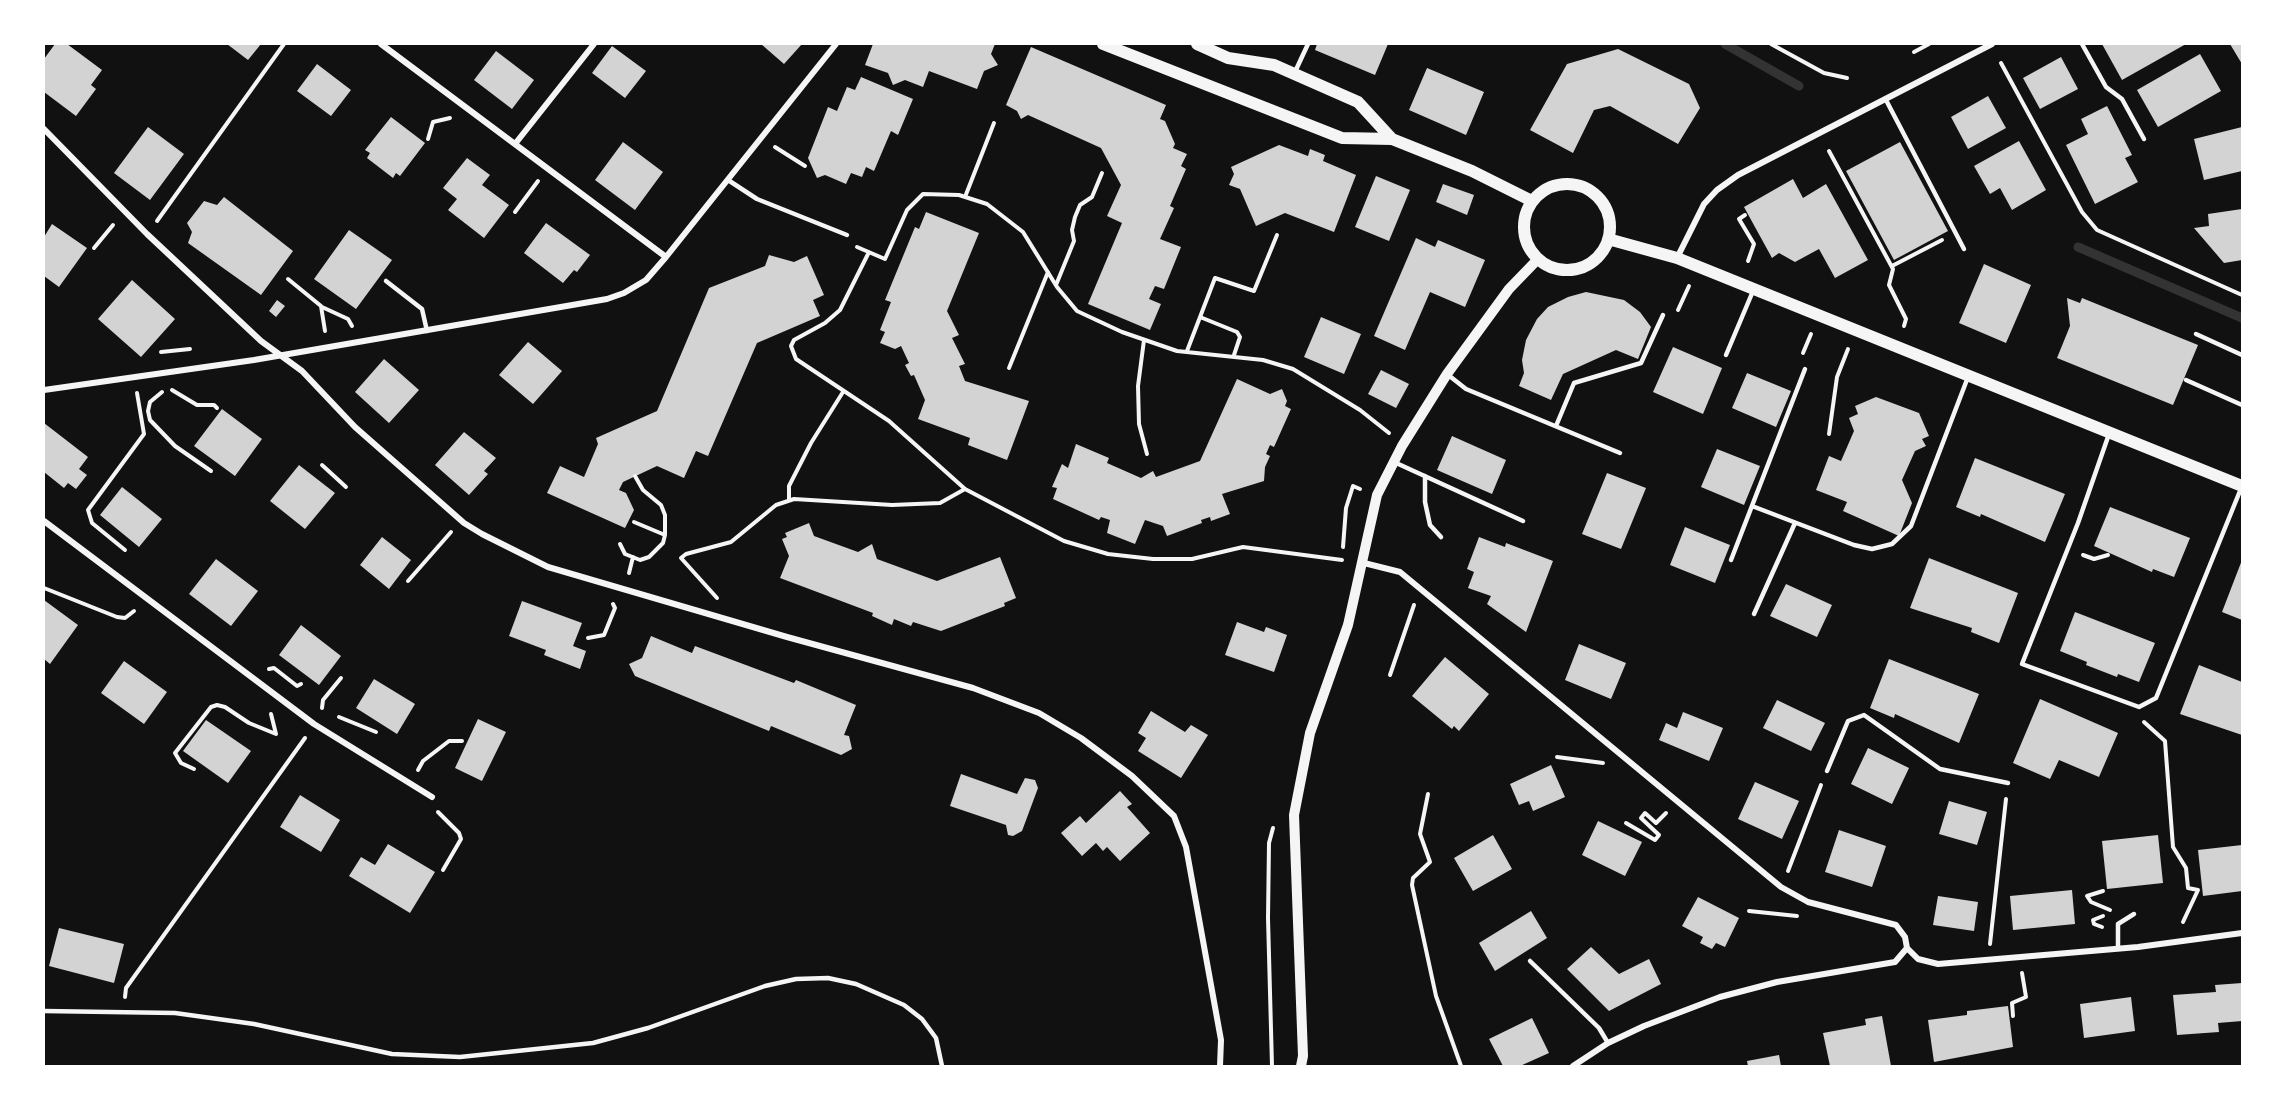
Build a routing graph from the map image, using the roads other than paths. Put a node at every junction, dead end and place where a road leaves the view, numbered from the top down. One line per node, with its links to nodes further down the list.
1 (381, 44): 14 (street)
2 (594, 44): 14 (street)
3 (836, 44): 15 (street)
4 (1103, 44): 12 (main road)
5 (1197, 44): 9 (main road)
6 (1308, 44): 9 (lane)
7 (1992, 44): 10 (street)
8 (2082, 44): 13 (lane)
9 (1294, 74): 12 (main road)
10 (1886, 100): 19 (lane); 21 (street)
11 (44, 129): 28 (street)
12 (1392, 139): 16 (main road)
13 (2144, 140)
14 (515, 144): 20 (street)
15 (728, 180): 17 (lane); 20 (street)
16 (1532, 201): 18 (main road); 22 (main road)
17 (847, 234)
18 (1608, 239): 21 (main road); 22 (main road)
19 (1964, 249)
20 (666, 258): 26 (street)
21 (1677, 258): 24 (main road)
22 (1538, 259): 32 (street)
23 (386, 281): 26 (lane)
24 (1754, 288): 29 (lane); 33 (main road)
25 (1663, 315): 37 (lane)
26 (427, 331): 28 (street)
27 (2196, 334): 30 (lane)
28 (282, 354): 35 (street); 62 (street)
29 (1726, 355)
30 (2242, 355)
31 (1804, 369): 43 (lane)
32 (1447, 374): 37 (lane); 40 (street)
33 (1969, 374): 38 (main road); 46 (lane)
34 (2186, 380): 36 (lane)
35 (44, 390)
36 (2242, 405)
37 (1556, 426): 39 (lane)
38 (2110, 431): 42 (main road); 42 (lane)
39 (1620, 453)
40 (1394, 462): 41 (lane); 49 (street)
41 (1425, 476): 45 (lane); 47 (lane)
42 (2242, 486)
43 (1752, 506): 46 (lane); 48 (lane)
44 (44, 521): 53 (street)
45 (1522, 521)
46 (1795, 524): 50 (lane)
47 (1441, 537)
48 (1731, 560)
49 (1364, 563): 56 (street); 63 (street)
50 (1754, 614)
51 (1827, 771): 52 (lane)
52 (2008, 783)
53 (432, 797)
54 (2134, 914): 57 (lane)
55 (2242, 933): 57 (street)
56 (1907, 948): 57 (street); 60 (street)
57 (2118, 949)
58 (1530, 961): 60 (lane)
59 (44, 1011): 61 (lane)
60 (1608, 1043): 64 (street)
61 (942, 1066)
62 (1220, 1066)
63 (1301, 1066)
64 (1573, 1066)

